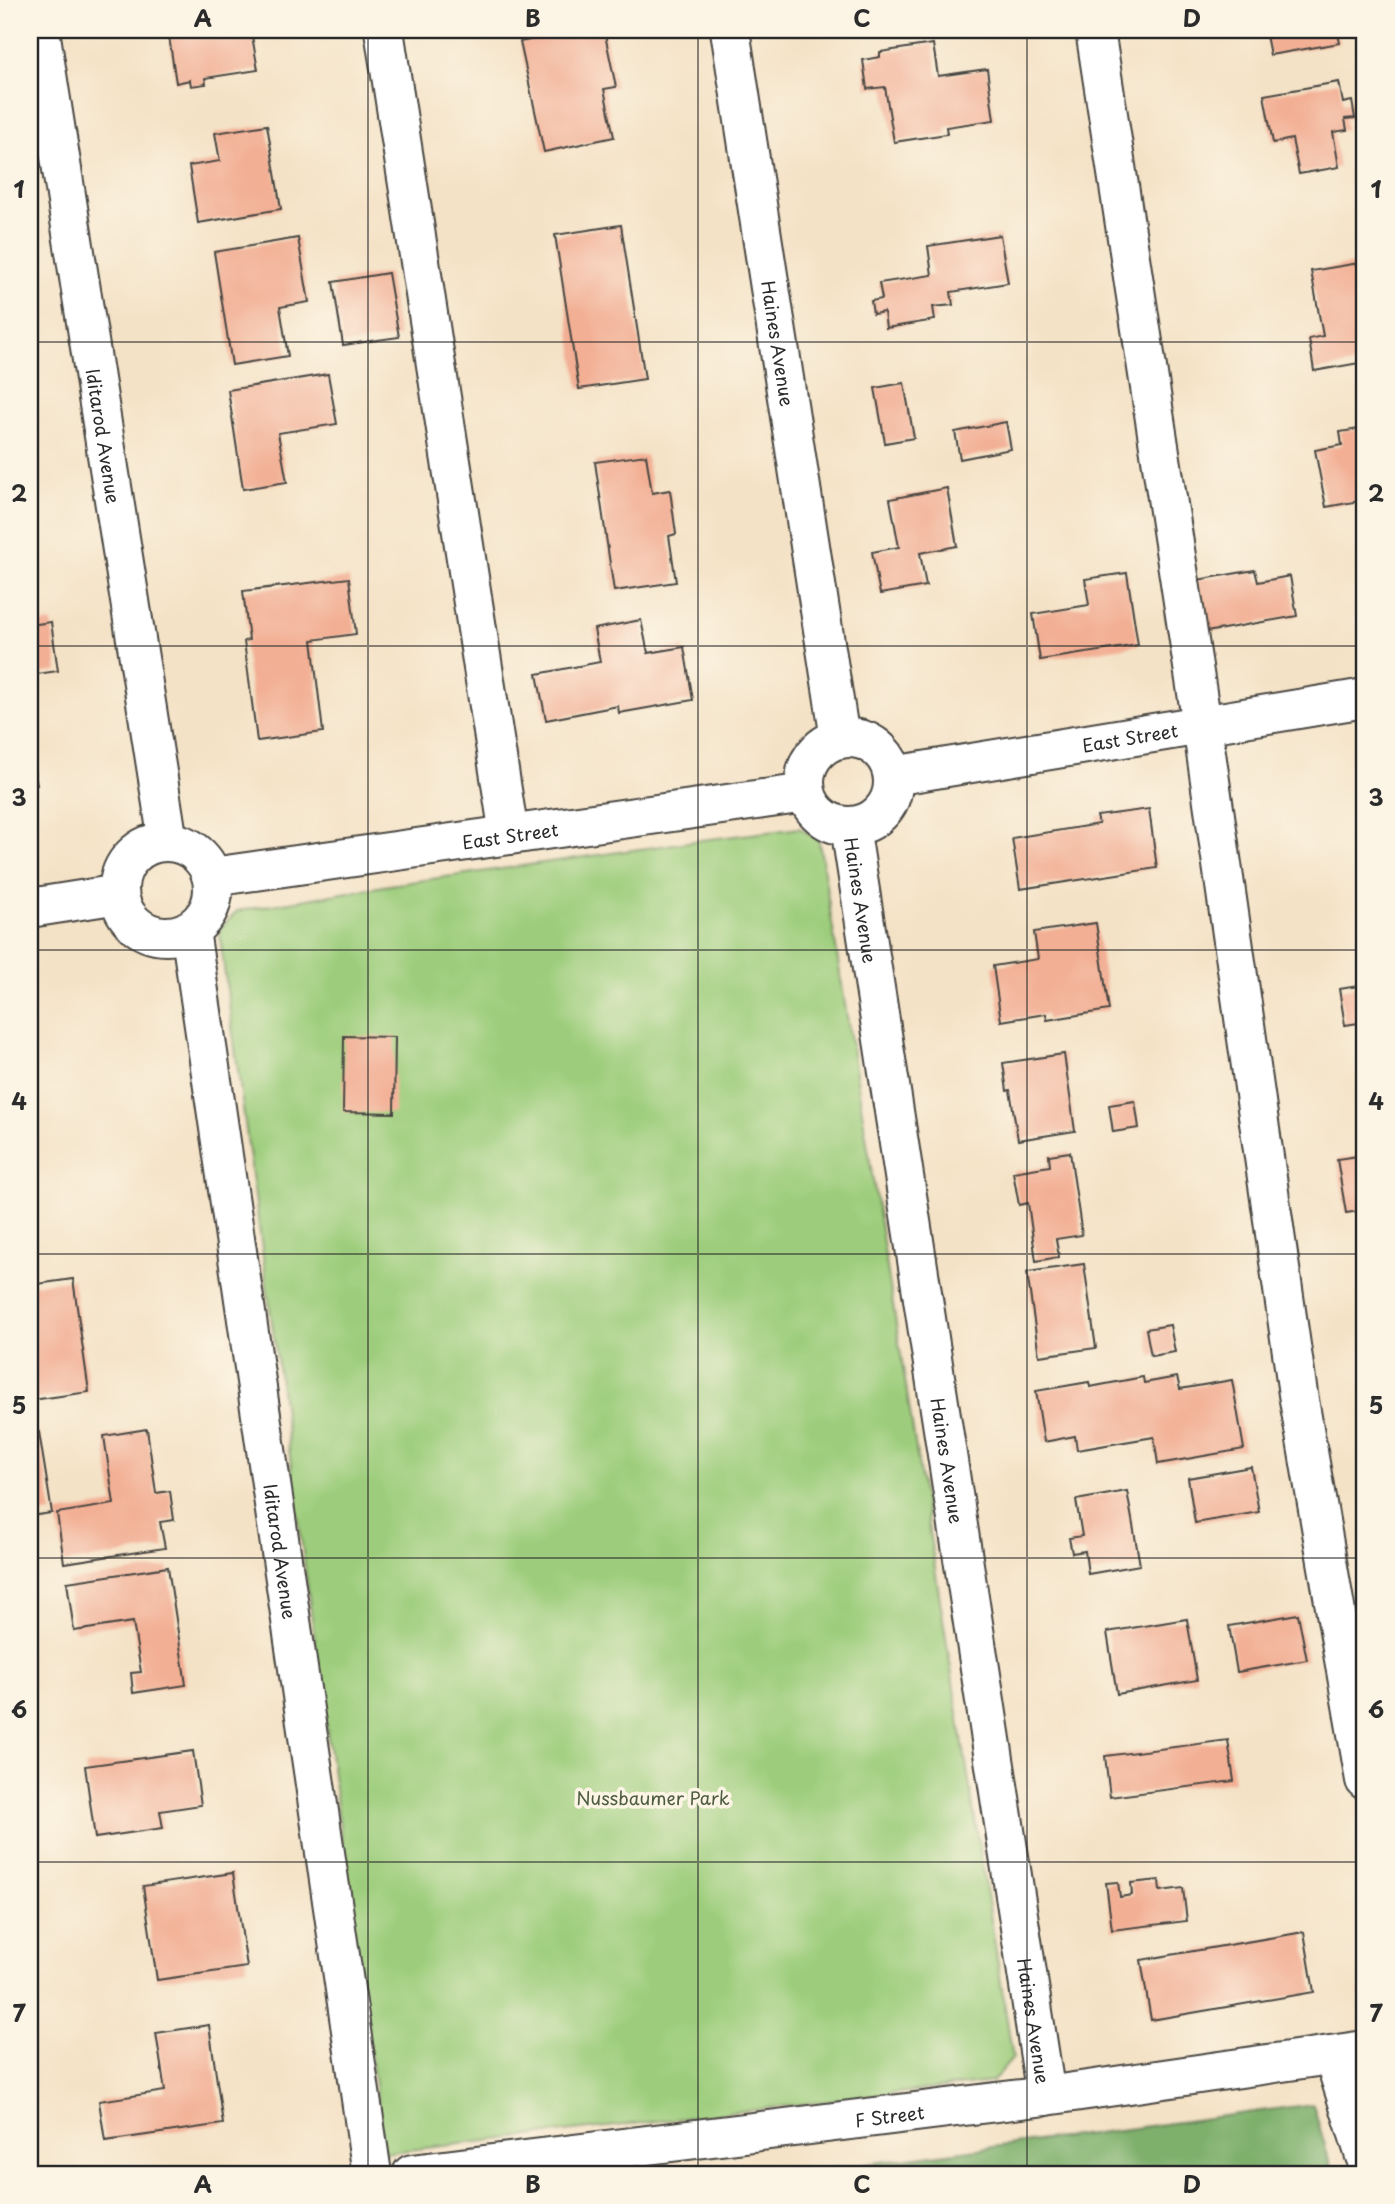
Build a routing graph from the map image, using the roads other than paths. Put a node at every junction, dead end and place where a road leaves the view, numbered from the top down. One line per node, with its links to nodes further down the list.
1 (40, 30): 12 (street, Iditarod Avenue)
2 (384, 30): 11 (street)
3 (730, 30): 7 (street, Haines Avenue)
4 (1095, 30): 6 (street)
5 (1365, 698): 6 (street, East Street)
6 (1202, 724): 8 (street, East Street); 17 (street)
7 (840, 739): 8 (street); 9 (street)
8 (893, 776): 10 (street)
9 (806, 793): 10 (street); 11 (street, East Street)
10 (850, 826): 19 (street, Haines Avenue)
11 (509, 835): 13 (street, East Street)
12 (168, 842): 13 (street); 14 (street)
13 (212, 877): 16 (street)
14 (119, 894): 15 (street); 16 (street)
15 (30, 908)
16 (190, 930): 21 (street, Iditarod Avenue)
17 (1365, 1780)
18 (1349, 2052): 19 (street, F Street); 20 (street)
19 (1046, 2096): 22 (street, F Street)
20 (1365, 2156)
21 (372, 2174)
22 (412, 2174)

